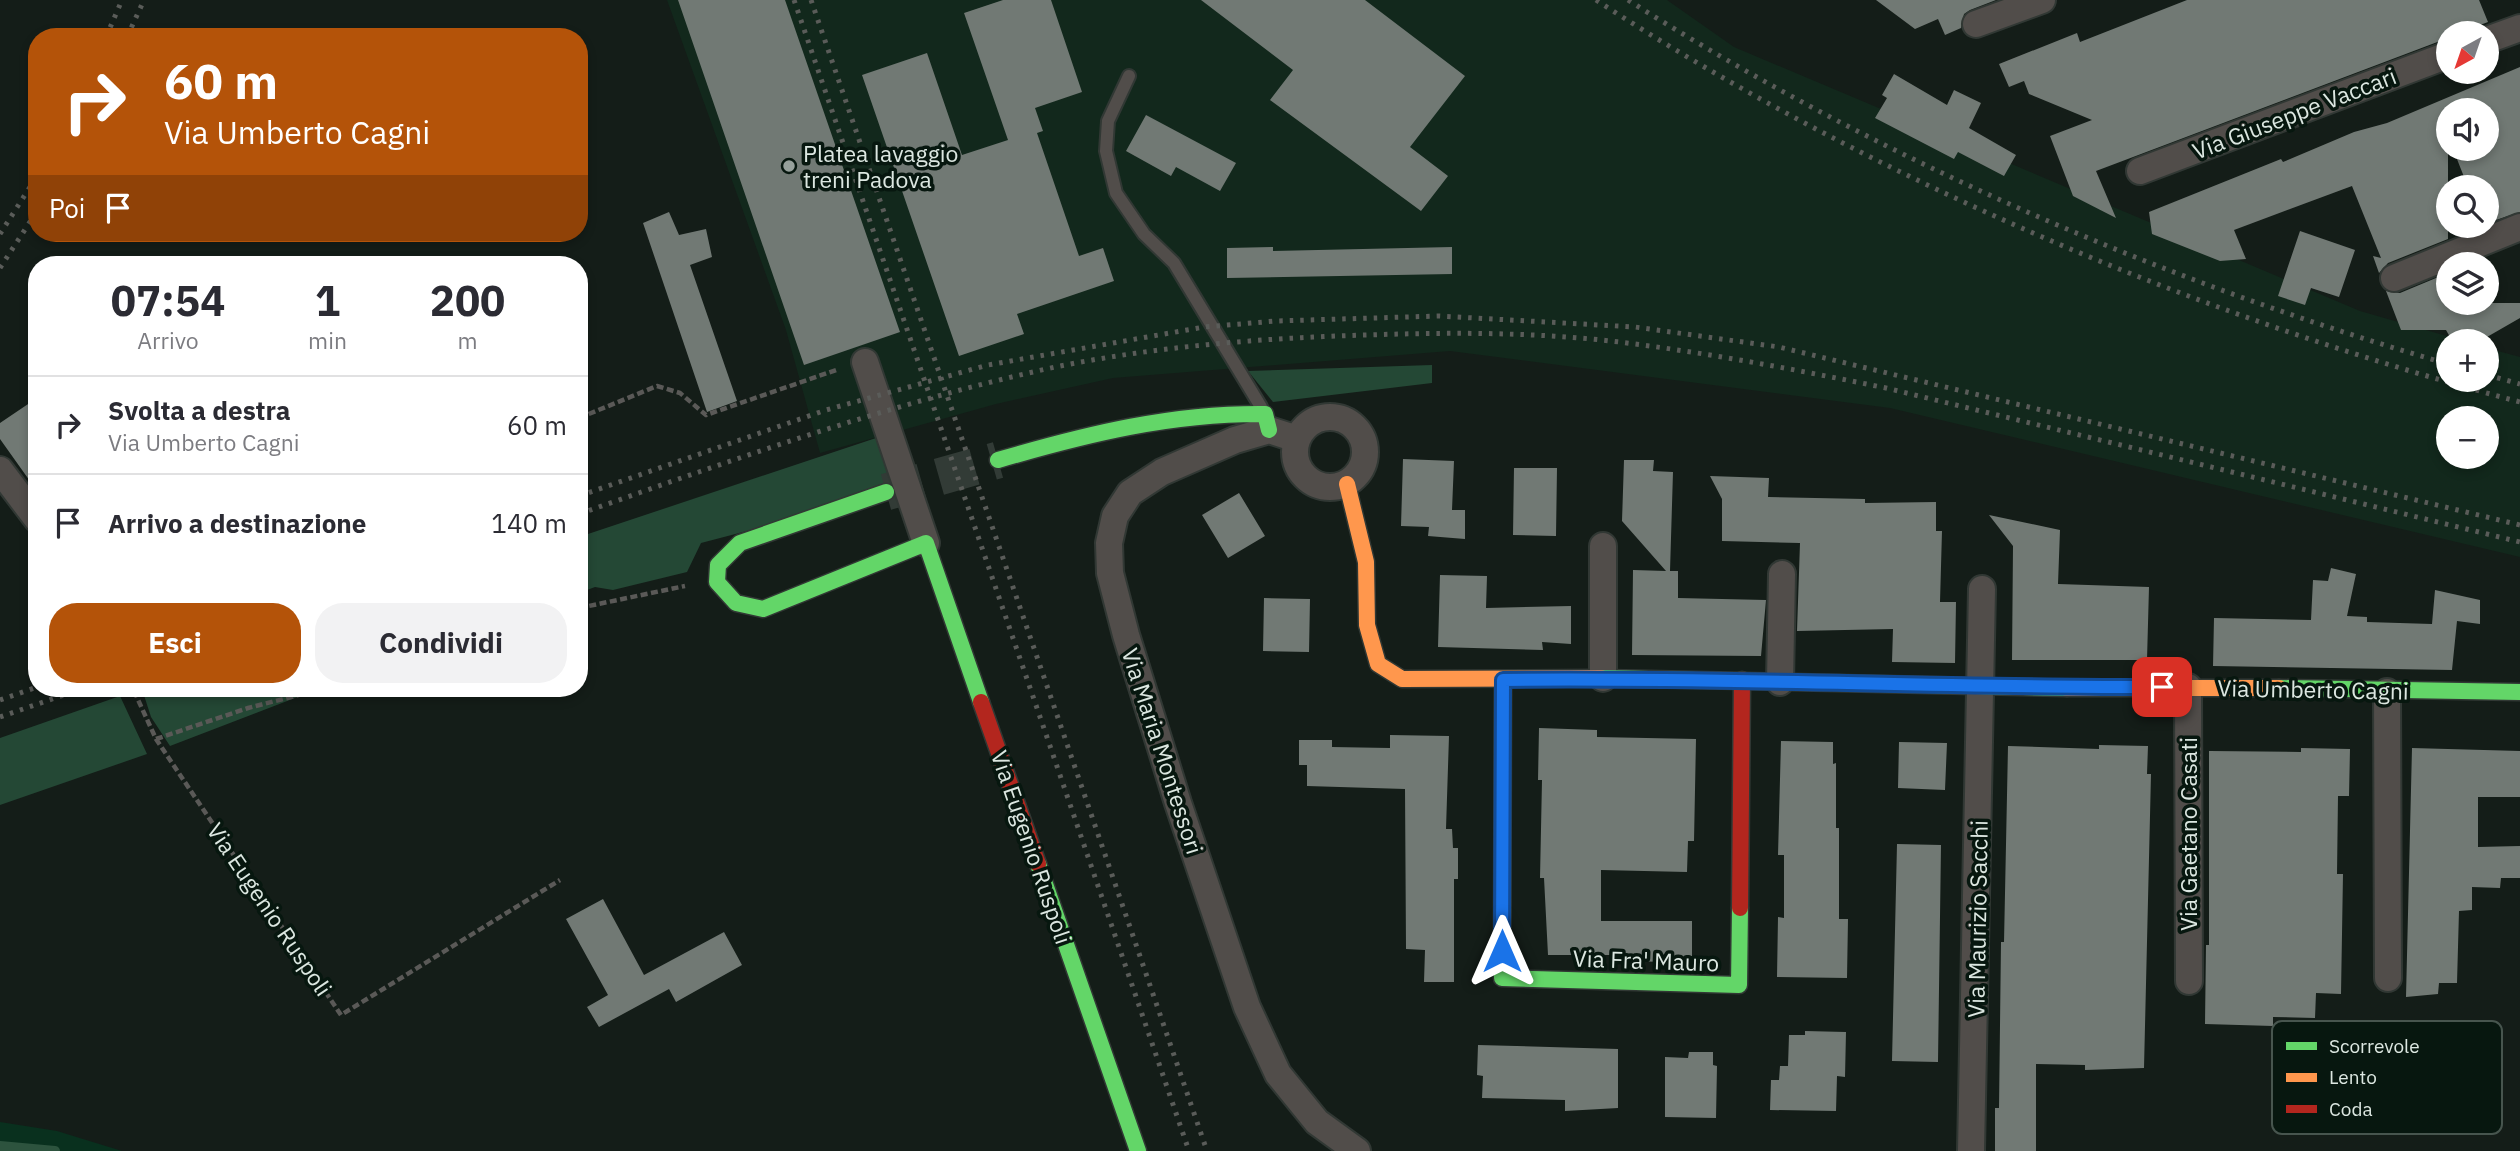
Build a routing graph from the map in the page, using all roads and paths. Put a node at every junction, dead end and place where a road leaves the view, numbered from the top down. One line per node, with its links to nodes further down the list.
1 (2042, 0): 2 (street)
2 (1976, 24)
3 (2520, 28): 4 (street)
4 (2499, 36)
5 (2436, 60): 7 (street, Via Giuseppe Vaccari)
6 (1129, 76): 12 (lane)
7 (2140, 171)
8 (2520, 227): 9 (street)
9 (2394, 278)
10 (865, 362): 11 (path); 19 (street, Via Eugenio Ruspoli)
11 (588, 414)
12 (1267, 422): 13 (street); 14 (street); 40 (street, Via Maria Montessori)
13 (1297, 439): 16 (street); 16 (street)
14 (998, 460)
15 (0, 470): 18 (street)
16 (1347, 484): 26 (street, Via Umberto Cagni)
17 (886, 492): 22 (street)
18 (28, 507)
19 (926, 543): 22 (street); 39 (street, Via Eugenio Ruspoli)
20 (1603, 546): 25 (street)
21 (1782, 574): 28 (street)
22 (717, 582): 24 (path)
23 (1982, 589): 30 (street)
24 (588, 606)
25 (1603, 678): 26 (street, Via Umberto Cagni); 27 (street, Via Umberto Cagni)
26 (1503, 680): 27 (street, Via Fra' Mauro)
27 (1742, 680): 28 (street, Via Umberto Cagni)
28 (1780, 682): 30 (street, Via Umberto Cagni)
29 (2188, 687): 30 (street, Via Umberto Cagni); 31 (street, Via Umberto Cagni); 38 (street, Via Gaetano Casati)
30 (1980, 688): 41 (street, Via Maurizio Sacchi)
31 (2388, 692): 32 (street, Via Umberto Cagni); 37 (street)
32 (2520, 692)
33 (137, 697): 35 (path, Via Eugenio Ruspoli)
34 (291, 697): 35 (path)
35 (156, 739): 36 (path, Via Eugenio Ruspoli)
36 (560, 880)
37 (2388, 978)
38 (2189, 981)
39 (1138, 1151)
40 (1357, 1151)
41 (1971, 1151)

